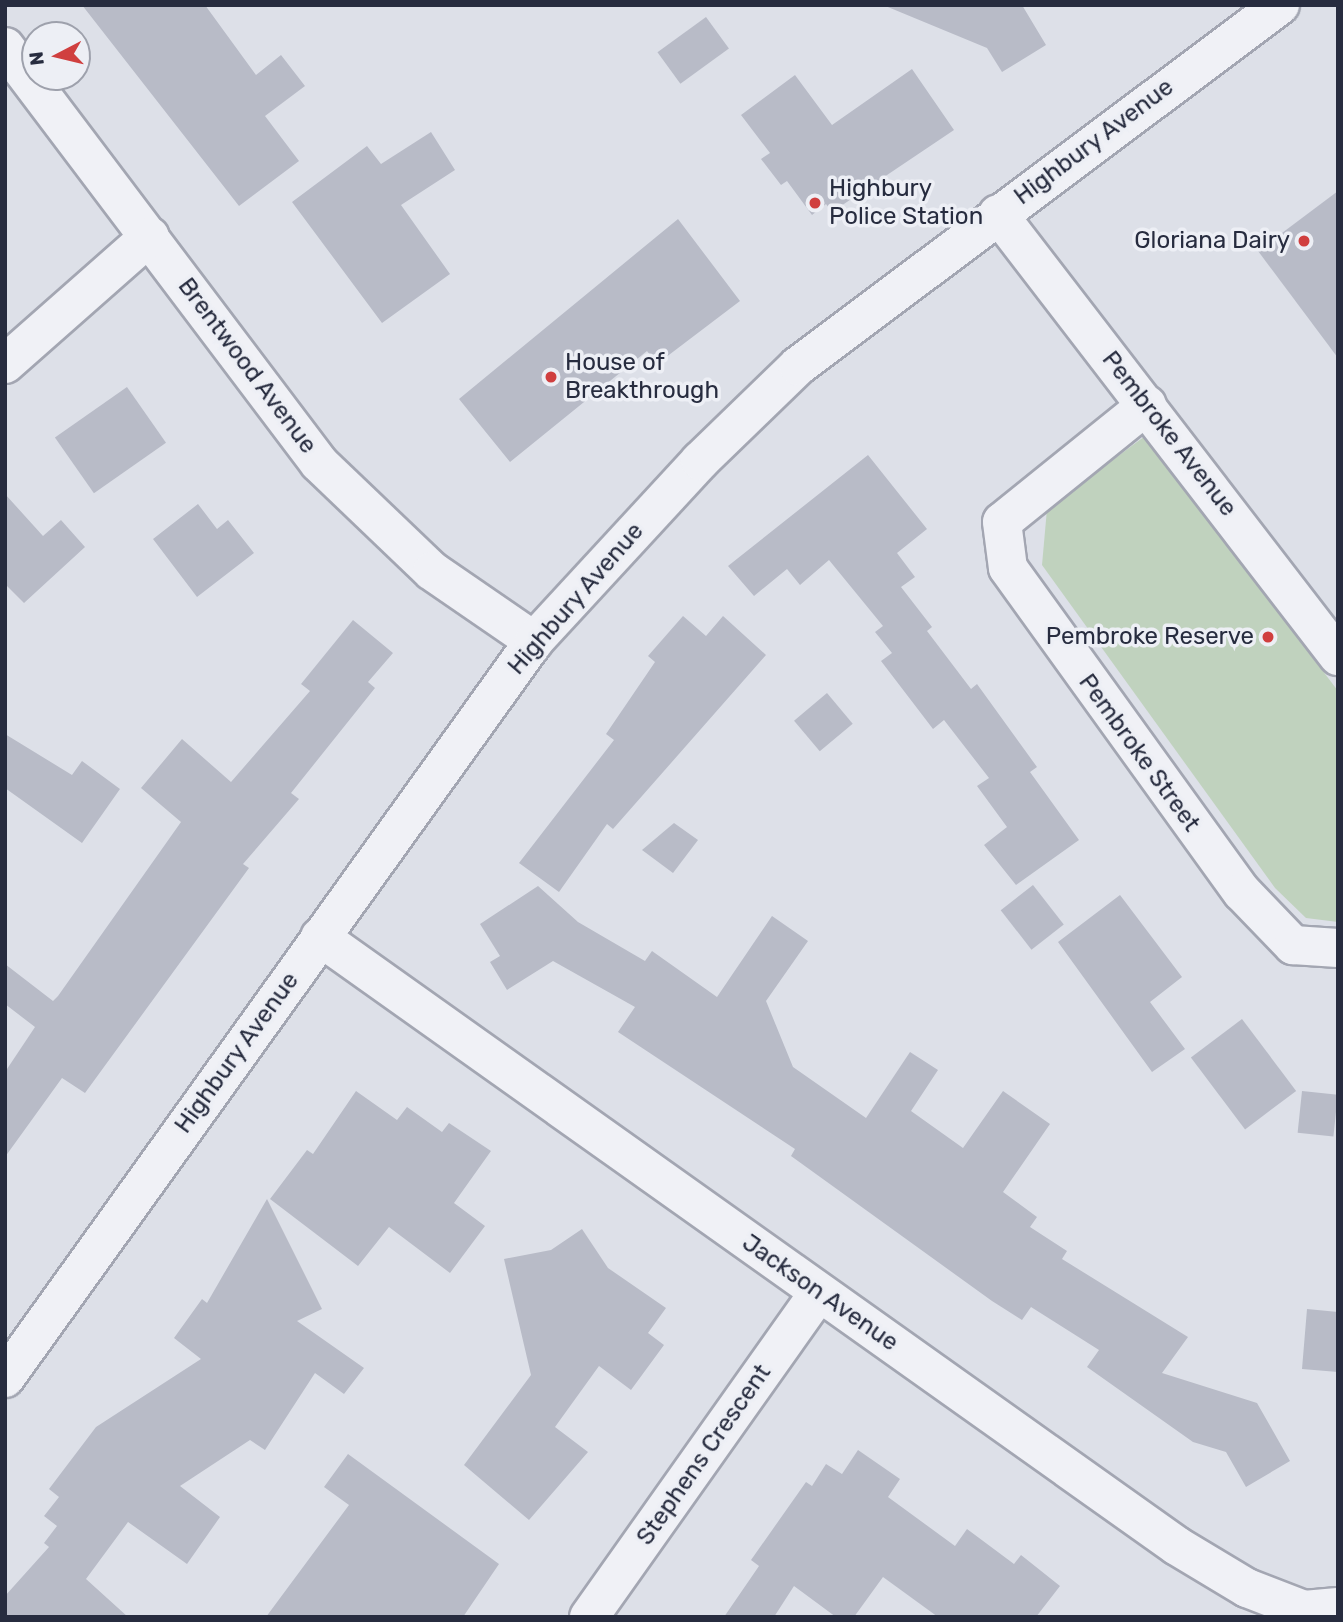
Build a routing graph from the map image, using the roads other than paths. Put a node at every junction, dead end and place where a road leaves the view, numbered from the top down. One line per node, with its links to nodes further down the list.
1 (1280, 5): 3 (street, Highbury Avenue)
2 (5, 47): 4 (street, Brentwood Avenue)
3 (998, 214): 6 (street, Pembroke Avenue); 7 (street, Highbury Avenue)
4 (150, 236): 5 (street); 7 (street, Brentwood Avenue)
5 (5, 364)
6 (1147, 405): 8 (street, Pembroke Avenue); 10 (street, Pembroke Street)
7 (534, 641): 9 (street, Highbury Avenue)
8 (1338, 656)
9 (320, 937): 11 (street, Jackson Avenue); 12 (street, Highbury Avenue)
10 (1338, 948)
11 (819, 1292): 13 (street, Jackson Avenue); 14 (street, Stephens Crescent)
12 (5, 1378)
13 (1314, 1611)
14 (589, 1617)

